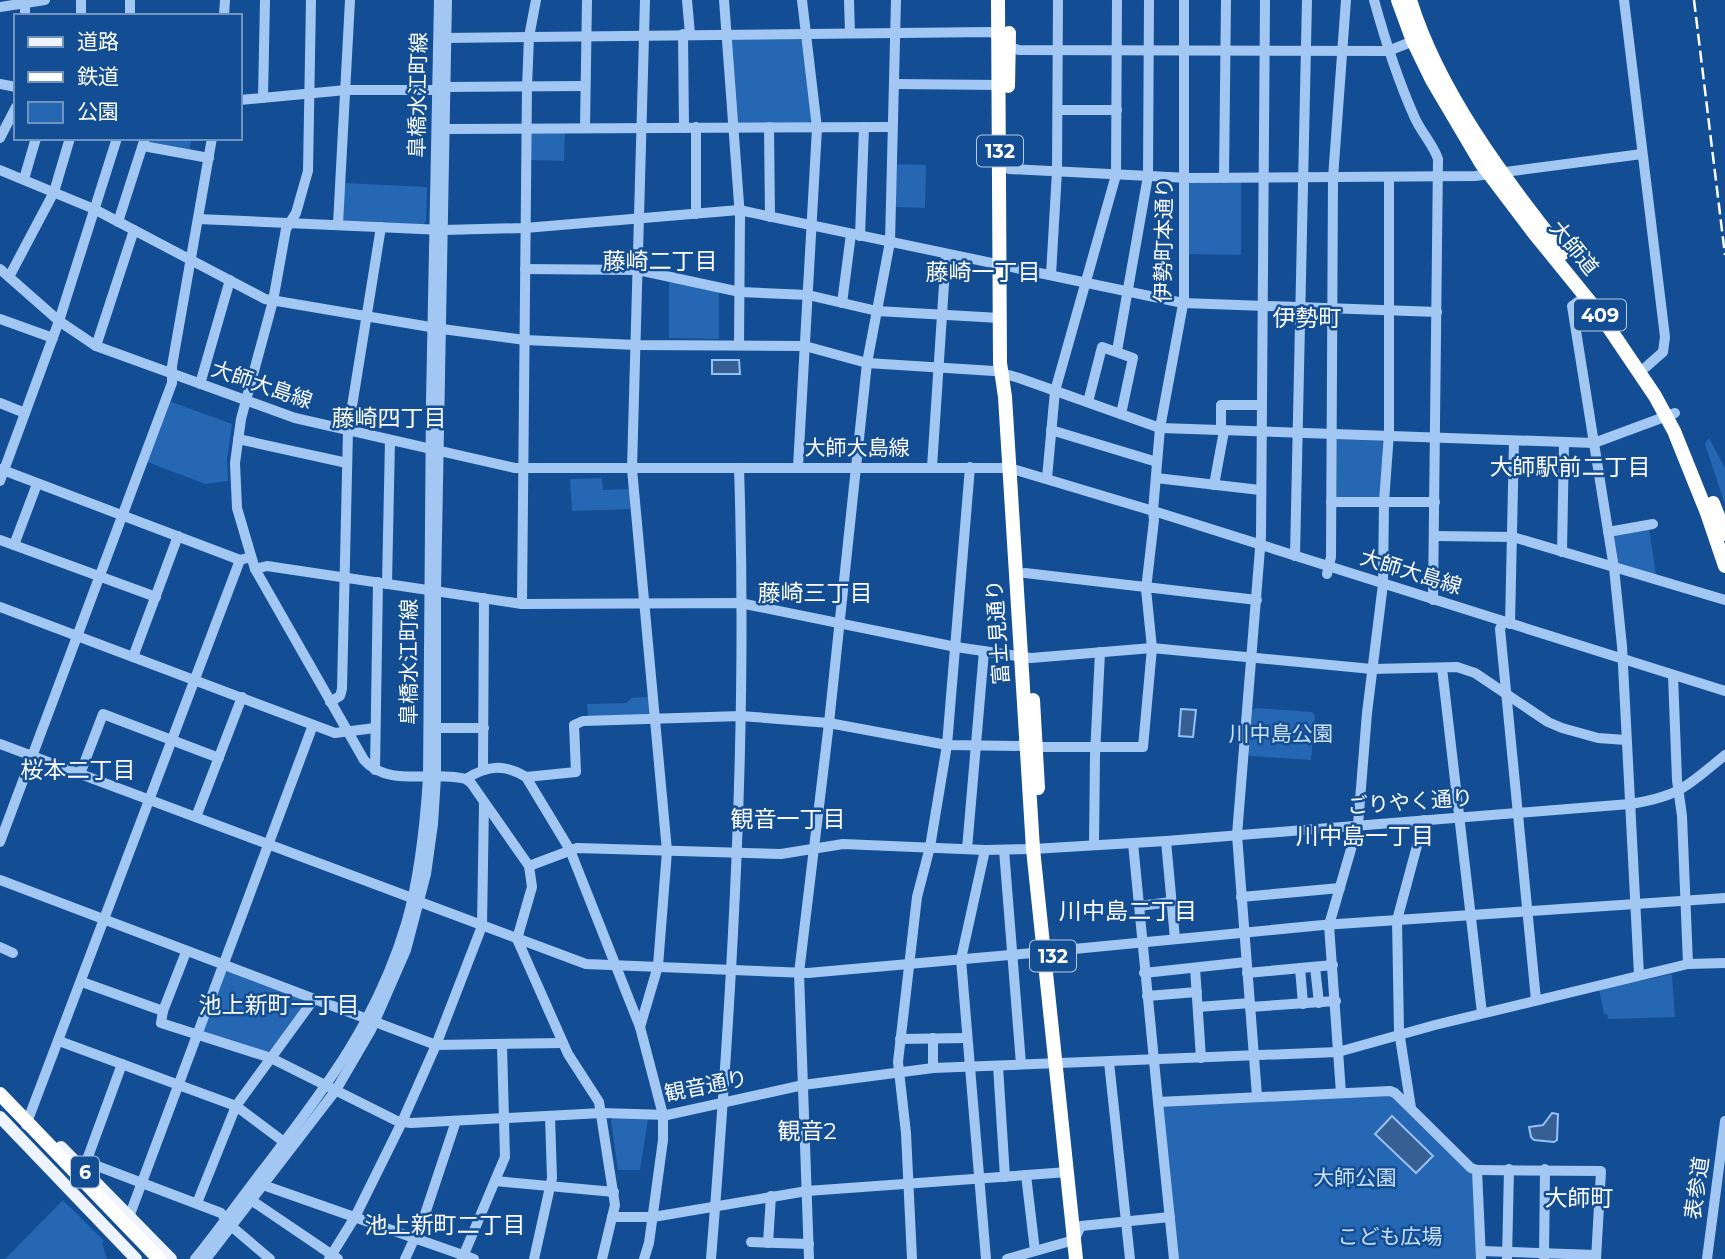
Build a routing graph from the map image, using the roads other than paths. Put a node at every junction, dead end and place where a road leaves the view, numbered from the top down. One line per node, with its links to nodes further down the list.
1 (45, 0): 29 (street)
2 (265, 0): 58 (street)
3 (311, 0): 57 (street)
4 (350, 0): 56 (street)
5 (439, 0): 39 (street, 皐橋水江町線)
6 (447, 0): 39 (street, 皐橋水江町線)
7 (536, 0): 38 (street)
8 (587, 0): 37 (street)
9 (645, 0): 36 (street)
10 (687, 0): 34 (street)
11 (724, 0): 35 (street)
12 (803, 0): 31 (street)
13 (849, 0): 32 (street)
14 (896, 0): 33 (street)
15 (998, 0): 41 (highway, 富士見通り / 132)
16 (1008, 0): 41 (highway, 富士見通り / 132)
17 (1058, 0): 42 (street)
18 (1117, 0): 48 (street)
19 (1149, 0): 43 (street)
20 (1184, 0): 44 (street, 伊勢町本通り)
21 (1226, 0): 45 (street)
22 (1265, 0): 46 (street)
23 (1307, 0): 47 (street)
24 (1346, 0): 49 (street)
25 (1374, 0): 50 (street)
26 (1398, 0): 40 (highway, 大師道 / 409)
27 (1410, 0): 40 (highway, 大師道 / 409)
28 (1624, 0): 80 (street)
29 (25, 2): 30 (street)
30 (0, 7)
31 (806, 33): 32 (street); 35 (street); 71 (street)
32 (850, 33): 33 (street)
33 (894, 33): 41 (street); 51 (street)
34 (687, 34): 35 (street); 36 (street); 70 (street)
35 (727, 34): 64 (street)
36 (645, 35): 37 (street); 69 (street)
37 (586, 36): 38 (street); 53 (street)
38 (529, 37): 39 (street); 54 (street)
39 (442, 38): 55 (street, 皐橋水江町線)
40 (1418, 39): 50 (street); 86 (highway, 大師道 / 409)
41 (1004, 41): 42 (street); 52 (highway, 富士見通り / 132); 82 (highway, 富士見通り / 132)
42 (1058, 50): 48 (street); 60 (street)
43 (1148, 50): 44 (street); 48 (street); 87 (street)
44 (1184, 50): 45 (street); 90 (street, 伊勢町本通り)
45 (1226, 50): 46 (street); 91 (street)
46 (1264, 50): 47 (street); 92 (street)
47 (1305, 50): 49 (street); 93 (street)
48 (1118, 51): 61 (street)
49 (1343, 51): 50 (street); 94 (street)
50 (1388, 51): 88 (street)
51 (894, 85): 52 (street); 67 (street)
52 (1000, 85): 115 (highway, 富士見通り / 132)
53 (585, 86): 54 (street); 68 (street)
54 (527, 87): 55 (street); 73 (street)
55 (442, 89): 56 (street); 72 (street, 皐橋水江町線); 110 (street, 皐橋水江町線)
56 (346, 90): 57 (street); 105 (street)
57 (309, 93): 58 (street); 104 (street)
58 (263, 98): 59 (street)
59 (242, 100)
60 (1058, 110): 61 (street); 84 (street)
61 (1117, 110): 85 (street)
62 (14, 111): 74 (street)
63 (696, 127): 64 (street); 70 (street); 99 (street)
64 (733, 127): 65 (street); 98 (street)
65 (769, 127): 71 (street); 100 (street)
66 (864, 127): 67 (street); 71 (street); 111 (street)
67 (892, 127): 112 (street)
68 (584, 128): 69 (street); 73 (street)
69 (642, 128): 70 (street); 102 (street)
70 (684, 128)
71 (817, 128): 106 (street)
72 (445, 129): 73 (street); 110 (street, 皐橋水江町線)
73 (527, 129): 108 (street)
74 (0, 138)
75 (35, 140): 95 (street)
76 (69, 140): 96 (street)
77 (116, 140): 97 (street)
78 (212, 140): 81 (street)
79 (144, 142): 81 (street); 103 (street)
80 (1643, 154): 86 (street); 150 (street)
81 (209, 158): 101 (street)
82 (1009, 169): 84 (street); 115 (highway, 富士見通り / 132)
83 (0, 170): 95 (street)
84 (1057, 171): 85 (street); 119 (street)
85 (1116, 174): 87 (street); 121 (street)
86 (1495, 174): 88 (street); 125 (highway, 大師道 / 409); 150 (highway, 大師道 / 409)
87 (1148, 176): 90 (street); 123 (street)
88 (1438, 176): 89 (street); 134 (street)
89 (1389, 177): 94 (street); 132 (street)
90 (1185, 178): 91 (street); 128 (street, 伊勢町本通り)
91 (1224, 178): 92 (street)
92 (1264, 178): 93 (street); 129 (street)
93 (1303, 178): 94 (street); 130 (street)
94 (1333, 178): 131 (street)
95 (23, 179): 96 (street)
96 (54, 192): 97 (street); 118 (street)
97 (94, 209): 103 (street); 139 (street)
98 (739, 211): 99 (street); 100 (street); 122 (street)
99 (696, 214): 102 (street)
100 (769, 217): 106 (street)
101 (198, 219): 104 (street); 114 (street)
102 (640, 219): 108 (street); 117 (street)
103 (118, 222): 109 (street)
104 (289, 223): 105 (street); 126 (street)
105 (338, 224): 107 (street)
106 (811, 226): 111 (street); 124 (street)
107 (381, 227): 110 (street); 136 (street)
108 (525, 228): 110 (street); 116 (street)
109 (134, 230): 114 (street); 145 (street)
110 (440, 230): 140 (street, 皐橋水江町線)
111 (856, 235): 112 (street); 127 (street)
112 (890, 242): 113 (street); 133 (street)
113 (946, 254): 115 (street); 135 (street)
114 (191, 260): 120 (street); 152 (street)
115 (1005, 266): 119 (street); 137 (highway, 富士見通り / 132); 151 (highway, 富士見通り / 132)
116 (525, 269): 117 (street); 142 (street)
117 (638, 270): 122 (street); 143 (street)
118 (3, 273): 139 (street, 大師大島線)
119 (1051, 275): 121 (street)
120 (230, 280): 126 (street); 153 (street)
121 (1085, 283): 123 (street); 154 (street)
122 (740, 292): 124 (street); 144 (street)
123 (1128, 292): 128 (street); 147 (street)
124 (808, 295): 127 (street); 146 (street)
125 (1586, 296): 161 (highway, 大師道 / 409); 175 (street)
126 (273, 302): 136 (street); 155 (street)
127 (842, 303): 133 (street)
128 (1183, 303): 129 (street); 162 (street, 伊勢町本通り)
129 (1263, 306): 130 (street); 158 (street)
130 (1301, 307): 131 (street); 167 (street)
131 (1332, 308): 132 (street); 168 (street)
132 (1389, 310): 134 (street); 169 (street)
133 (877, 312): 135 (street); 148 (street)
134 (1437, 312): 170 (street)
135 (942, 316): 137 (street); 149 (street)
136 (366, 317): 140 (street); 164 (street)
137 (1000, 318): 151 (highway, 富士見通り / 132)
138 (0, 319): 141 (street)
139 (59, 321): 141 (street); 145 (street, 大師大島線)
140 (437, 328): 142 (street); 176 (street, 皐橋水江町線)
141 (53, 338): 159 (street)
142 (525, 340): 143 (street); 183 (street)
143 (636, 345): 144 (street); 184 (street)
144 (739, 345): 146 (street)
145 (96, 346): 152 (street, 大師大島線)
146 (804, 346): 148 (street); 179 (street)
147 (1117, 351): 156 (street); 160 (street)
148 (867, 363): 149 (street); 180 (street)
149 (938, 367): 151 (street); 181 (street)
150 (1646, 368): 161 (highway, 大師道 / 409)
151 (1005, 374): 154 (street); 186 (highway, 富士見通り / 132)
152 (173, 375): 153 (street, 大師大島線); 197 (street)
153 (200, 384): 155 (street, 大師大島線)
154 (1055, 391): 156 (street); 163 (street)
155 (246, 401): 164 (street, 大師大島線); 171 (street)
156 (1088, 402): 160 (street)
157 (0, 403): 159 (street)
158 (1262, 405): 165 (street); 166 (street)
159 (25, 413): 187 (street)
160 (1121, 414): 162 (street)
161 (1671, 415): 175 (street); 200 (highway, 大師道 / 409); 211 (highway, 大師道 / 409)
162 (1160, 428): 165 (street); 177 (street, 伊勢町本通り)
163 (1051, 430): 177 (street); 188 (street)
164 (348, 431): 172 (street, 大師大島線); 178 (street)
165 (1222, 431): 166 (street); 191 (street)
166 (1262, 432): 167 (street); 192 (street)
167 (1299, 434): 168 (street); 208 (street)
168 (1331, 434): 169 (street); 193 (street)
169 (1388, 436): 170 (street); 194 (street)
170 (1435, 438): 173 (street); 195 (street)
171 (239, 439): 178 (street); 209 (street)
172 (390, 440): 176 (street, 大師大島線); 217 (street)
173 (1514, 442): 174 (street); 203 (street)
174 (1564, 443): 175 (street); 207 (street)
175 (1594, 443): 199 (street)
176 (436, 450): 183 (street, 大師大島線); 220 (street, 皐橋水江町線)
177 (1157, 462): 189 (street, 伊勢町本通り)
178 (348, 463): 216 (street)
179 (798, 467): 180 (street, 大師大島線); 185 (street, 大師大島線)
180 (856, 467): 181 (street, 大師大島線); 230 (street)
181 (932, 467): 182 (street, 大師大島線)
182 (970, 467): 186 (street, 大師大島線); 233 (street)
183 (524, 468): 184 (street, 大師大島線); 228 (street)
184 (632, 468): 185 (street, 大師大島線); 226 (street)
185 (739, 468): 227 (street)
186 (1012, 469): 188 (street, 大師大島線); 214 (highway, 富士見通り / 132); 238 (highway, 富士見通り / 132)
187 (1, 474): 190 (street)
188 (1047, 478): 196 (street, 大師大島線)
189 (1156, 478): 191 (street); 196 (street, 伊勢町本通り)
190 (37, 484): 197 (street); 205 (street)
191 (1214, 485): 192 (street)
192 (1260, 490): 206 (street)
193 (1331, 502): 194 (street); 210 (street)
194 (1384, 502): 195 (street); 218 (street)
195 (1435, 502): 202 (street)
196 (1153, 512): 206 (street, 大師大島線); 219 (street, 伊勢町本通り)
197 (122, 516): 201 (street); 215 (street)
198 (1653, 524): 199 (street)
199 (1608, 532): 212 (street)
200 (1725, 534)
201 (178, 536): 209 (street); 221 (street)
202 (1435, 536): 203 (street); 224 (street)
203 (1513, 537): 207 (street); 231 (street)
204 (0, 540): 205 (street)
205 (14, 545): 215 (street)
206 (1260, 549): 208 (street, 大師大島線); 223 (street)
207 (1562, 552): 212 (street)
208 (1295, 556): 210 (street, 大師大島線)
209 (245, 558): 213 (street); 244 (street)
210 (1329, 566): 218 (street, 大師大島線)
211 (1725, 566)
212 (1614, 568): 225 (street); 240 (street)
213 (255, 569): 216 (street); 248 (street)
214 (1025, 573): 219 (street); 238 (highway, 富士見通り / 132)
215 (100, 577): 221 (street); 232 (street)
216 (344, 578): 217 (street); 248 (street)
217 (382, 583): 220 (street); 255 (street)
218 (1383, 584): 224 (street, 大師大島線); 242 (street)
219 (1146, 589): 223 (street); 234 (street, 伊勢町本通り)
220 (433, 590): 222 (street); 253 (street, 皐橋水江町線); 270 (street, 皐橋水江町線)
221 (156, 597): 237 (street)
222 (484, 598): 228 (street); 254 (street)
223 (1257, 600): 239 (street)
224 (1433, 600): 231 (street, 大師大島線)
225 (1725, 600)
226 (644, 603): 227 (street); 228 (street); 250 (street)
227 (740, 603): 230 (street); 249 (street)
228 (522, 604)
229 (0, 607): 232 (street)
230 (839, 623): 233 (street); 251 (street)
231 (1506, 623): 240 (street, 大師大島線); 246 (street)
232 (78, 636): 237 (street); 265 (street)
233 (956, 647): 235 (street); 260 (street)
234 (1152, 648): 236 (street); 239 (street); 263 (street, 伊勢町本通り)
235 (984, 651): 238 (street); 261 (street)
236 (1100, 652): 238 (street); 263 (street)
237 (134, 657): 244 (street)
238 (1026, 658): 262 (highway, 富士見通り / 132)
239 (1251, 659): 242 (street); 282 (street)
240 (1622, 659): 243 (street, 大師大島線); 258 (street)
241 (1442, 668): 242 (street); 246 (street); 279 (street)
242 (1372, 669): 281 (street)
243 (1674, 677): 245 (street, 大師大島線); 273 (street)
244 (195, 680): 247 (street); 257 (street)
245 (1725, 691)
246 (1506, 694): 258 (street); 277 (street)
247 (242, 697): 252 (street); 266 (street)
248 (330, 702): 256 (street)
249 (741, 716): 250 (street); 251 (street); 296 (street)
250 (654, 718): 271 (street); 295 (street)
251 (829, 723): 260 (street); 292 (street)
252 (313, 724): 256 (street); 287 (street)
253 (436, 728): 254 (street); 270 (street, 皐橋水江町線)
254 (484, 728): 267 (street)
255 (376, 729): 256 (street); 268 (street)
256 (346, 731): 268 (street)
257 (173, 740): 266 (street); 269 (street); 274 (street)
258 (1626, 740): 276 (street)
259 (0, 744): 265 (street)
260 (947, 745): 261 (street); 288 (street)
261 (976, 745): 262 (street); 289 (street)
262 (1031, 746): 263 (street); 290 (highway, 富士見通り / 132)
263 (1095, 747): 286 (street)
264 (1725, 755): 273 (street, ごりやく通り)
265 (32, 756): 269 (street); 284 (street)
266 (219, 758): 278 (street)
267 (483, 768): 271 (street); 272 (street)
268 (376, 770): 270 (street)
269 (80, 774): 274 (street)
270 (432, 777): 272 (street); 302 (street, 皐橋水江町線)
271 (526, 777): 291 (street)
272 (466, 779): 275 (street)
273 (1679, 791): 276 (street, ごりやく通り); 303 (street)
274 (149, 800): 278 (street); 309 (street)
275 (484, 803): 297 (street); 312 (street)
276 (1630, 804): 277 (street, ごりやく通り); 305 (street)
277 (1518, 812): 279 (street, ごりやく通り); 307 (street)
278 (196, 817): 287 (street)
279 (1459, 817): 280 (street, ごりやく通り); 308 (street)
280 (1424, 820): 281 (street, ごりやく通り); 310 (street)
281 (1358, 825): 282 (street, ごりやく通り); 299 (street)
282 (1237, 835): 283 (street, ごりやく通り); 300 (street)
283 (1166, 841): 285 (street, ごりやく通り); 304 (street)
284 (0, 842)
285 (1133, 843): 286 (street, ごりやく通り); 306 (street)
286 (1094, 845): 290 (street, ごりやく通り)
287 (269, 846): 302 (street); 327 (street)
288 (930, 847): 289 (street, ごりやく通り); 292 (street, ごりやく通り); 325 (street)
289 (967, 849): 293 (street, ごりやく通り)
290 (1037, 849): 294 (street, ごりやく通り); 318 (highway, 富士見通り / 132)
291 (570, 850): 295 (street, ごりやく通り); 297 (street, ごりやく通り); 324 (street)
292 (813, 850): 296 (street, ごりやく通り); 335 (street)
293 (985, 850): 294 (street, ごりやく通り); 322 (street)
294 (1004, 850): 321 (street)
295 (667, 851): 296 (street, ごりやく通り); 329 (street)
296 (736, 854): 334 (street)
297 (529, 866): 314 (street)
298 (0, 880): 309 (street)
299 (1340, 888): 300 (street); 311 (street)
300 (1241, 897): 313 (street)
301 (1725, 898): 303 (street)
302 (416, 900): 312 (street); 350 (street, 皐橋水江町線)
303 (1685, 900): 305 (street); 326 (street)
304 (1171, 902): 306 (street); 315 (street)
305 (1636, 903): 307 (street); 337 (street)
306 (1139, 906): 316 (street)
307 (1527, 910): 308 (street); 342 (street)
308 (1471, 915): 310 (street); 349 (street)
309 (104, 919): 319 (street); 338 (street)
310 (1397, 920): 311 (street); 352 (street)
311 (1329, 925): 313 (street); 328 (street)
312 (482, 926): 314 (street); 359 (street)
313 (1243, 933): 315 (street); 332 (street)
314 (517, 939): 324 (street); 358 (street)
315 (1175, 939): 316 (street)
316 (1142, 943): 318 (street); 336 (street)
317 (0, 947): 320 (street)
318 (1048, 951): 321 (street); 367 (highway, 富士見通り / 132)
319 (186, 952): 327 (street); 348 (street)
320 (13, 953)
321 (1012, 955): 322 (street); 369 (street)
322 (961, 959): 325 (street); 355 (street)
323 (1725, 963): 326 (street, 観音通り)
324 (616, 964): 329 (street); 351 (street)
325 (910, 964): 335 (street); 356 (street)
326 (1688, 964): 337 (street, 観音通り)
327 (223, 965): 341 (street); 353 (street)
328 (1333, 965): 330 (street); 343 (street)
329 (658, 966): 334 (street); 351 (street)
330 (1315, 967): 333 (street); 344 (street)
331 (1195, 968): 332 (street); 336 (street); 339 (street)
332 (1247, 968): 333 (street); 346 (street)
333 (1300, 968): 345 (street)
334 (732, 969): 335 (street); 382 (street)
335 (799, 973): 376 (street)
336 (1144, 973): 340 (street)
337 (1639, 975): 342 (street, 観音通り)
338 (82, 982): 348 (street); 357 (street)
339 (1196, 992): 340 (street); 347 (street)
340 (1147, 996): 365 (street)
341 (314, 999): 350 (street); 363 (street)
342 (1536, 1000): 349 (street, 観音通り)
343 (1336, 1001): 344 (street); 361 (street)
344 (1319, 1003): 345 (street)
345 (1303, 1004): 346 (street)
346 (1250, 1005): 347 (street); 362 (street)
347 (1198, 1007): 364 (street)
348 (163, 1011): 353 (street, 観音通り)
349 (1482, 1013): 352 (street, 観音通り)
350 (371, 1021): 359 (street); 377 (street, 皐橋水江町線)
351 (640, 1027): 387 (street)
352 (1399, 1034): 361 (street, 観音通り); 385 (street)
353 (197, 1035): 363 (street, 観音通り); 375 (street)
354 (933, 1038): 355 (street); 356 (street); 372 (street)
355 (967, 1038): 371 (street)
356 (900, 1039): 373 (street)
357 (59, 1041): 368 (street); 388 (street)
358 (563, 1043): 360 (street); 386 (street)
359 (436, 1045): 360 (street); 394 (street)
360 (502, 1045): 391 (street)
361 (1338, 1052): 362 (street, 観音通り); 378 (street)
362 (1254, 1056): 364 (street, 観音通り); 380 (street)
363 (271, 1058): 377 (street, 観音通り); 383 (street)
364 (1201, 1058): 365 (street, 観音通り)
365 (1154, 1060): 366 (street, 観音通り); 381 (street)
366 (1109, 1062): 367 (street, 観音通り); 422 (street)
367 (1060, 1063): 369 (street, 観音通り); 401 (highway, 富士見通り / 132); 424 (highway, 富士見通り / 132)
368 (122, 1064): 375 (street); 397 (street)
369 (1021, 1065): 370 (street, 観音通り)
370 (998, 1066): 371 (street, 観音通り); 403 (street)
371 (970, 1067): 372 (street, 観音通り); 404 (street)
372 (933, 1068): 373 (street, 観音通り)
373 (899, 1073): 376 (street, 観音通り); 408 (street)
374 (0, 1084): 388 (main road, 6)
375 (178, 1085): 383 (street); 407 (street)
376 (803, 1085): 382 (street, 観音通り); 411 (street)
377 (332, 1087): 394 (street, 観音通り); 396 (street, 皐橋水江町線); 409 (street, 皐橋水江町線)
378 (1340, 1093): 380 (street); 385 (street)
379 (0, 1094): 440 (highway, bridge)
380 (1257, 1097): 381 (street)
381 (1158, 1102): 421 (street)
382 (723, 1103): 387 (street, 観音通り); 416 (street)
383 (236, 1106): 396 (street); 415 (street)
384 (0, 1107): 439 (highway)
385 (1411, 1108): 400 (street)
386 (602, 1113): 387 (street, 観音通り); 389 (street, 観音通り); 412 (street)
387 (663, 1115): 420 (street)
388 (30, 1116): 395 (street); 397 (main road, 6)
389 (550, 1116): 391 (street, 観音通り); 410 (street)
390 (0, 1117): 395 (main road, 6)
391 (504, 1117): 392 (street, 観音通り); 406 (street)
392 (456, 1121): 394 (street, 観音通り); 425 (street)
393 (1725, 1121): 405 (street, 表参道)
394 (402, 1122): 418 (street)
395 (19, 1138): 438 (main road, 6)
396 (284, 1142): 423 (street, 皐橋水江町線)
397 (82, 1166): 407 (street); 417 (main road, 6)
398 (1509, 1169): 399 (street); 400 (street); 432 (street)
399 (1545, 1169): 433 (street); 435 (street)
400 (1477, 1170): 431 (street)
401 (1068, 1172): 402 (street); 426 (highway, 富士見通り / 132)
402 (1026, 1175): 403 (street); 430 (street)
403 (1005, 1177): 404 (street)
404 (980, 1179): 408 (street); 452 (street)
405 (1722, 1179): 458 (street, 表参道)
406 (495, 1181): 410 (street); 437 (street)
407 (142, 1182): 415 (street); 417 (street)
408 (908, 1182): 411 (street); 451 (street)
409 (263, 1185): 414 (street, 皐橋水江町線); 418 (street)
410 (551, 1186): 412 (street); 446 (street)
411 (807, 1191): 413 (street); 429 (street)
412 (614, 1192): 419 (street)
413 (771, 1196): 416 (street); 428 (street)
414 (251, 1200): 423 (street, 皐橋水江町線); 436 (street)
415 (197, 1203): 423 (street)
416 (716, 1206): 420 (street); 449 (street)
417 (129, 1217): 441 (main road, 6)
418 (355, 1217): 425 (street); 436 (street)
419 (612, 1217): 420 (street); 447 (street)
420 (653, 1217): 448 (street)
421 (1170, 1217): 422 (street); 457 (street)
422 (1126, 1221): 424 (street); 456 (street)
423 (229, 1222): 442 (street, 皐橋水江町線); 443 (street, 皐橋水江町線); 444 (street)
424 (1082, 1226): 426 (street); 455 (highway, 富士見通り / 132)
425 (415, 1238): 437 (street); 445 (street)
426 (1074, 1240): 430 (street); 454 (highway, 富士見通り / 132)
427 (751, 1242): 428 (street)
428 (768, 1243): 429 (street)
429 (809, 1244): 450 (street)
430 (1035, 1251): 434 (street)
431 (1481, 1255): 432 (street)
432 (1507, 1255): 433 (street)
433 (1544, 1256): 435 (street)
434 (1022, 1257): 453 (street)
435 (1596, 1257)
436 (333, 1258)
437 (466, 1258)
438 (136, 1259)
439 (146, 1259)
440 (159, 1259)
441 (171, 1259)
442 (195, 1259)
443 (206, 1259)
444 (270, 1259)
445 (405, 1259)
446 (534, 1259)
447 (602, 1259)
448 (644, 1259)
449 (711, 1259)
450 (809, 1259)
451 (912, 1259)
452 (986, 1259)
453 (1007, 1259)
454 (1076, 1259)
455 (1085, 1259)
456 (1130, 1259)
457 (1174, 1259)
458 (1707, 1259)

